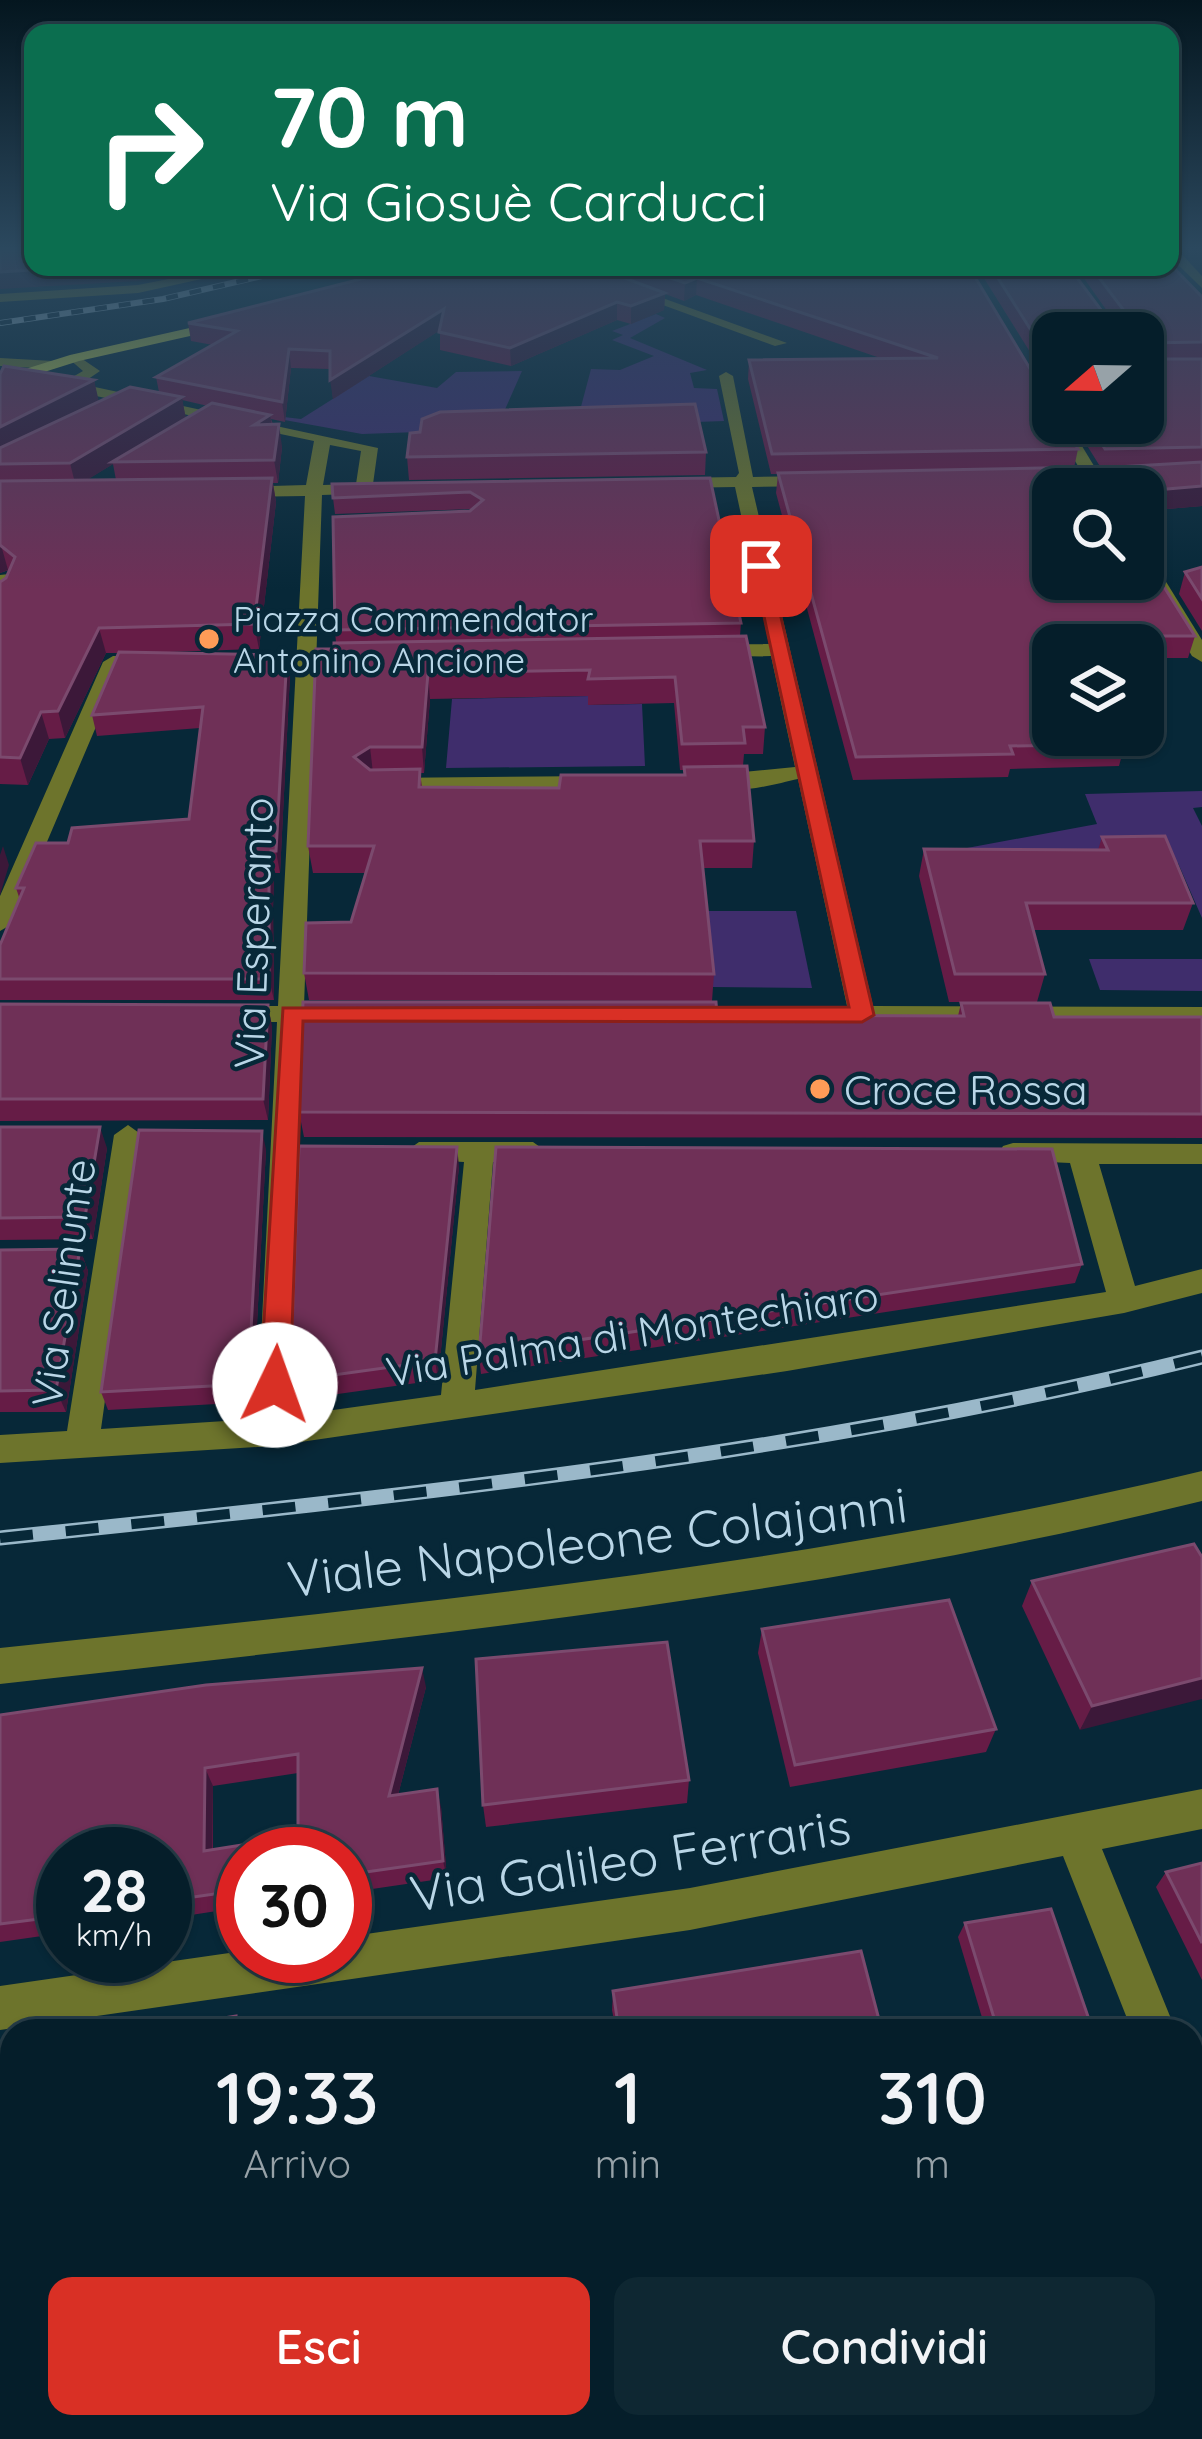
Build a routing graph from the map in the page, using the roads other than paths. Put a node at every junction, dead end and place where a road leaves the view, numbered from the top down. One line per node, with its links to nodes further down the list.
1 (14, 363): 5 (street)
2 (60, 363): 5 (main road)
3 (82, 363): 11 (street)
4 (1024, 363): 6 (street)
5 (53, 365): 7 (main road)
6 (1029, 371): 9 (street)
7 (19, 376): 10 (main road); 11 (street)
8 (726, 376): 18 (street)
9 (1032, 376)
10 (0, 382)
11 (68, 386): 12 (street)
12 (127, 398): 13 (street); 14 (street)
13 (212, 416): 15 (street); 16 (street)
14 (91, 418)
15 (193, 427)
16 (323, 438): 20 (street); 22 (street, Via Esperanto)
17 (836, 480): 18 (street)
18 (742, 482): 19 (street); 27 (street)
19 (648, 483)
20 (364, 489): 21 (street); 22 (street)
21 (388, 489)
22 (314, 490): 23 (street); 31 (street, Via Esperanto)
23 (220, 492)
24 (0, 581): 26 (street)
25 (1164, 594): 30 (street)
26 (0, 602)
27 (780, 650): 28 (street); 33 (street)
28 (685, 651)
29 (329, 656): 31 (street)
30 (1202, 656)
31 (295, 657): 39 (street, Via Esperanto)
32 (177, 660): 37 (street)
33 (807, 771): 34 (street); 42 (street)
34 (685, 782)
35 (613, 783): 36 (street)
36 (373, 784)
37 (0, 924)
38 (202, 1014): 39 (street)
39 (291, 1014): 40 (street); 54 (street, Via Esperanto)
40 (363, 1014)
41 (648, 1014): 42 (street)
42 (862, 1015): 43 (street)
43 (1202, 1015)
44 (128, 1135): 55 (street, Via Selinunte)
45 (394, 1151): 46 (street)
46 (479, 1152): 47 (street); 53 (street)
47 (572, 1152)
48 (989, 1153): 49 (street)
49 (1082, 1154): 50 (street); 52 (street)
50 (1202, 1154)
51 (1202, 1281): 52 (street, Via Palma di Montechiaro)
52 (1124, 1301): 53 (street, Via Palma di Montechiaro)
53 (457, 1406): 54 (street, Via Palma di Montechiaro)
54 (273, 1432): 55 (street, Via Palma di Montechiaro)
55 (82, 1444): 56 (street, Via Palma di Montechiaro)
56 (0, 1449)
57 (1202, 1486): 58 (street, Viale Napoleone Colajanni)
58 (0, 1666)
59 (1202, 1809): 60 (street, Via Galileo Ferraris)
60 (1076, 1836): 61 (street, Via Galileo Ferraris); 62 (street)
61 (0, 2008)
62 (1149, 2019)

